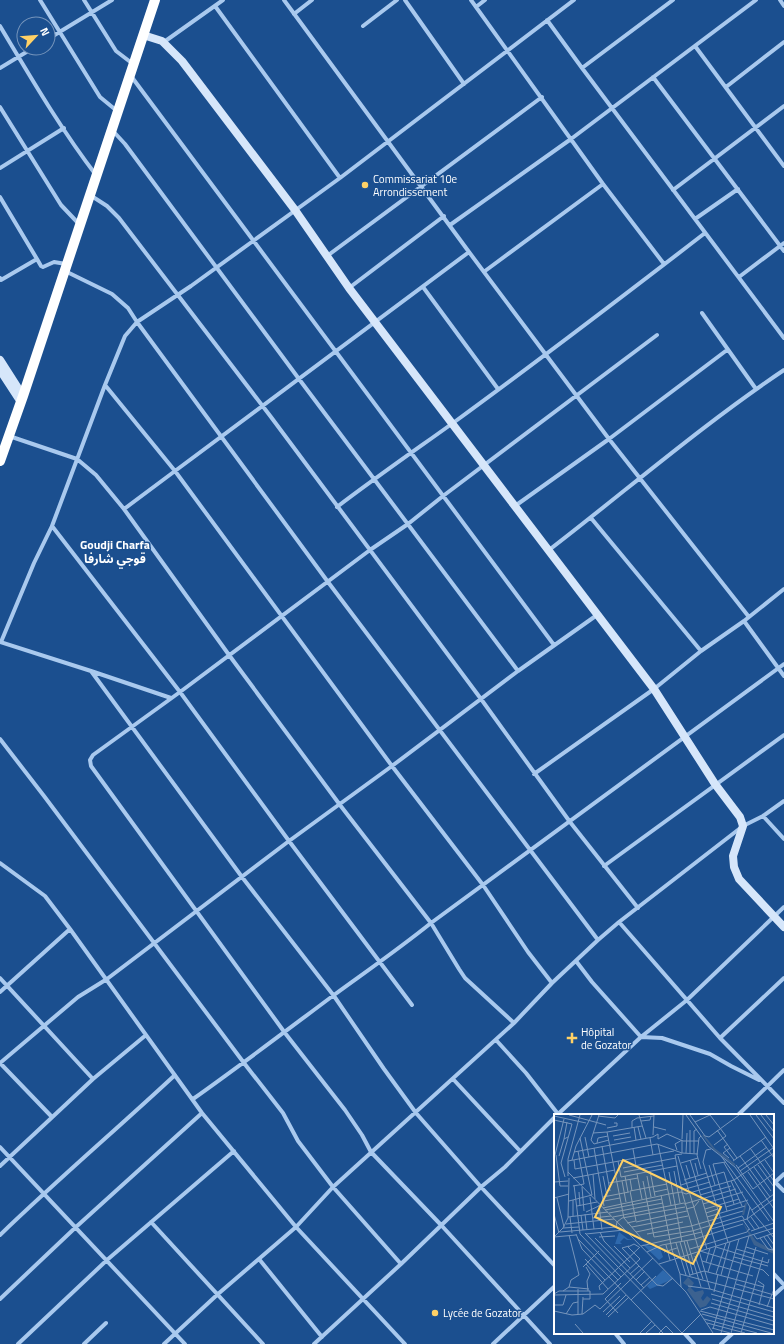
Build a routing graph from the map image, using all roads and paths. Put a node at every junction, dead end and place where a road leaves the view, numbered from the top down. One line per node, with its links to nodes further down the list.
1 (40, 0): 24 (street)
2 (84, 0): 19 (street)
3 (112, 0): 19 (street)
4 (155, 0): 26 (highway)
5 (223, 0): 16 (street)
6 (284, 0): 20 (street)
7 (312, 0): 20 (street)
8 (397, 0): 23 (street)
9 (405, 0): 37 (street)
10 (471, 0): 18 (street)
11 (485, 0): 18 (street)
12 (574, 0): 21 (street)
13 (673, 0): 34 (street)
14 (756, 0): 29 (street)
15 (780, 0): 17 (street)
16 (216, 6): 27 (street); 56 (street)
17 (784, 6)
18 (476, 7): 30 (street)
19 (91, 12): 24 (street); 32 (street)
20 (294, 14): 50 (street)
21 (547, 20): 30 (street); 34 (street)
22 (0, 26): 31 (street)
23 (363, 26)
24 (60, 31): 25 (street); 43 (street)
25 (56, 34)
26 (143, 36): 27 (street); 32 (highway)
27 (164, 42): 63 (street)
28 (784, 42): 38 (street)
29 (696, 46): 36 (street); 38 (street)
30 (508, 51): 37 (street); 39 (street)
31 (19, 57): 33 (street); 46 (street)
32 (134, 64): 35 (highway)
33 (0, 68)
34 (582, 68): 42 (street)
35 (130, 74): 43 (highway); 69 (street)
36 (653, 77): 42 (street); 52 (street)
37 (464, 84): 50 (street)
38 (726, 87): 47 (street)
39 (542, 97): 49 (street); 58 (street)
40 (784, 106): 47 (street)
41 (0, 107): 44 (street)
42 (611, 108): 49 (street); 60 (street)
43 (118, 111): 48 (highway)
44 (4, 114): 45 (street); 51 (street)
45 (0, 117)
46 (64, 128): 51 (street); 55 (street)
47 (756, 128): 52 (street); 53 (street)
48 (111, 129): 55 (highway); 76 (street)
49 (571, 139): 57 (street); 67 (street)
50 (389, 142): 56 (street); 58 (street)
51 (28, 151): 54 (street); 66 (street)
52 (714, 159): 59 (street); 60 (street)
53 (784, 166)
54 (0, 168)
55 (96, 175): 61 (highway)
56 (340, 178): 63 (street)
57 (603, 184): 75 (street); 78 (street)
58 (422, 186): 64 (street); 73 (street)
59 (738, 189): 65 (street); 70 (street)
60 (673, 190): 65 (street)
61 (90, 195): 66 (highway); 83 (street)
62 (0, 197): 74 (street)
63 (295, 210): 69 (street); 73 (street)
64 (444, 216): 67 (street); 82 (street)
65 (695, 220): 68 (street)
66 (81, 225): 77 (highway)
67 (450, 225): 72 (street)
68 (705, 233): 75 (street); 79 (street)
69 (253, 241): 76 (street); 90 (street)
70 (782, 244): 71 (street); 79 (street)
71 (784, 251)
72 (469, 252): 78 (street); 81 (street)
73 (327, 256): 82 (street)
74 (38, 259): 77 (street); 80 (street)
75 (664, 264): 91 (street)
76 (216, 267): 83 (street); 95 (street)
77 (66, 268): 85 (street); 100 (highway)
78 (485, 271): 91 (street)
79 (739, 277): 88 (street)
80 (0, 279)
81 (423, 287): 86 (street); 97 (street)
82 (349, 288): 86 (street)
83 (178, 295): 85 (street); 101 (street)
84 (702, 313): 89 (street)
85 (137, 322): 96 (street); 104 (street)
86 (375, 322): 90 (street); 102 (street)
87 (657, 335): 99 (street)
88 (784, 338)
89 (727, 350): 98 (street); 105 (street)
90 (335, 352): 95 (street); 106 (street)
91 (546, 354): 97 (street); 99 (street)
92 (0, 360): 100 (street)
93 (0, 370): 100 (street)
94 (784, 370): 98 (street)
95 (299, 379): 101 (street); 111 (street)
96 (105, 385): 107 (street); 110 (street)
97 (498, 389): 102 (street)
98 (756, 389): 112 (street)
99 (577, 396): 105 (street); 109 (street)
100 (22, 399): 103 (highway)
101 (262, 406): 104 (street); 115 (street)
102 (452, 424): 106 (street); 109 (street)
103 (9, 436): 107 (street); 108 (highway)
104 (221, 437): 110 (street); 122 (street)
105 (609, 439): 112 (street); 114 (street)
106 (410, 452): 111 (street); 113 (street)
107 (77, 459): 116 (street); 119 (street)
108 (0, 461)
109 (484, 465): 113 (street); 114 (street)
110 (175, 471): 116 (street); 125 (street)
111 (374, 478): 115 (street); 118 (street)
112 (639, 478): 117 (street); 126 (street)
113 (443, 496): 118 (street); 129 (street)
114 (515, 506): 121 (street)
115 (338, 507): 120 (street)
116 (124, 510): 131 (street)
117 (591, 518): 121 (street); 130 (street)
118 (408, 524): 120 (street); 135 (street)
119 (52, 526): 128 (street); 138 (street)
120 (370, 550): 122 (street); 140 (street)
121 (549, 550): 124 (street)
122 (328, 582): 125 (street); 142 (street)
123 (784, 588): 126 (street)
124 (597, 615): 129 (street); 137 (street)
125 (282, 616): 131 (street); 146 (street)
126 (749, 617): 127 (street)
127 (744, 621): 130 (street); 133 (street)
128 (1, 642): 134 (street)
129 (554, 645): 135 (street)
130 (701, 651): 137 (street)
131 (229, 655): 138 (street); 150 (street)
132 (784, 664): 133 (street)
133 (778, 669): 136 (street); 144 (street)
134 (91, 671): 139 (street); 141 (street)
135 (518, 671): 140 (street)
136 (784, 676)
137 (654, 689): 144 (street); 147 (street)
138 (180, 692): 139 (street); 155 (street)
139 (171, 698): 141 (street)
140 (481, 699): 142 (street); 147 (street)
141 (132, 727): 159 (street); 163 (street)
142 (440, 731): 146 (street); 156 (street)
143 (784, 735): 148 (street)
144 (684, 737): 148 (street); 152 (street)
145 (0, 739): 170 (street)
146 (392, 766): 150 (street); 160 (street)
147 (534, 774): 152 (street)
148 (715, 784): 153 (street); 158 (street)
149 (784, 801): 151 (street)
150 (340, 805): 155 (street); 166 (street)
151 (763, 816): 153 (street); 154 (street)
152 (570, 822): 156 (street); 158 (street)
153 (743, 826): 162 (street); 164 (street)
154 (784, 839)
155 (289, 841): 159 (street); 172 (street)
156 (530, 851): 160 (street); 169 (street)
157 (0, 863): 168 (street)
158 (604, 866): 162 (street)
159 (242, 877): 163 (street); 179 (street)
160 (483, 885): 166 (street); 176 (street)
161 (784, 907): 164 (street)
162 (638, 908): 165 (street)
163 (196, 911): 170 (street); 184 (street)
164 (775, 916): 167 (street); 180 (street)
165 (619, 922): 169 (street); 180 (street)
166 (432, 923): 172 (street); 182 (street)
167 (784, 927)
168 (70, 929): 175 (street); 177 (street)
169 (598, 940): 171 (street)
170 (154, 944): 175 (street); 190 (street)
171 (576, 961): 176 (street); 186 (street)
172 (381, 962): 179 (street); 181 (street)
173 (0, 978): 177 (street)
174 (784, 978): 187 (street)
175 (107, 979): 183 (street); 185 (street)
176 (552, 983): 182 (street)
177 (7, 985): 178 (street); 183 (street)
178 (0, 992)
179 (334, 996): 184 (street); 199 (street)
180 (687, 1000): 186 (street); 187 (street)
181 (412, 1005)
182 (514, 1023): 188 (street)
183 (43, 1025): 189 (street); 193 (street)
184 (285, 1033): 190 (street); 208 (street)
185 (146, 1035): 192 (street); 193 (street)
186 (641, 1037): 195 (street); 201 (street)
187 (720, 1038): 195 (street)
188 (496, 1040): 194 (street); 200 (street)
189 (0, 1063): 203 (street)
190 (244, 1063): 196 (street); 213 (street)
191 (784, 1070): 195 (street)
192 (175, 1075): 196 (street); 216 (street)
193 (93, 1079): 203 (street)
194 (453, 1079): 199 (street); 207 (street)
195 (768, 1085): 197 (street); 202 (street)
196 (193, 1099): 198 (street)
197 (784, 1103)
198 (202, 1113): 206 (street); 219 (street)
199 (416, 1113): 208 (street); 214 (street)
200 (556, 1114)
201 (558, 1114)
202 (739, 1114)
203 (52, 1117): 209 (street)
204 (554, 1118): 207 (street)
205 (0, 1147): 209 (street)
206 (234, 1151): 217 (street); 220 (street)
207 (520, 1151): 214 (street)
208 (371, 1152): 213 (street); 218 (street)
209 (9, 1157): 210 (street); 216 (street)
210 (0, 1166)
211 (784, 1174): 212 (street)
212 (774, 1182): 215 (street)
213 (333, 1187): 220 (street); 224 (street)
214 (481, 1187): 218 (street); 225 (street)
215 (784, 1191)
216 (44, 1193): 219 (street); 221 (street)
217 (151, 1222): 223 (street); 229 (street)
218 (442, 1226): 224 (street); 233 (street)
219 (76, 1227): 223 (street); 231 (street)
220 (296, 1227): 222 (street); 232 (street)
221 (0, 1235)
222 (259, 1259): 229 (street); 239 (street)
223 (107, 1260): 235 (street); 241 (street)
224 (402, 1264): 232 (street)
225 (554, 1265)
226 (774, 1274): 227 (street)
227 (784, 1286): 230 (street)
228 (554, 1287): 233 (street)
229 (218, 1294): 235 (street); 245 (street)
230 (774, 1295)
231 (0, 1299)
232 (363, 1299): 239 (street); 240 (street)
233 (524, 1315): 249 (street); 250 (street)
234 (106, 1324): 242 (street)
235 (176, 1334): 243 (street); 244 (street)
236 (616, 1334): 251 (street)
237 (685, 1334): 252 (street)
238 (732, 1334): 253 (street)
239 (322, 1337): 246 (street)
240 (402, 1340): 247 (street); 248 (street)
241 (18, 1344)
242 (84, 1344)
243 (164, 1344)
244 (185, 1344)
245 (263, 1344)
246 (314, 1344)
247 (397, 1344)
248 (405, 1344)
249 (493, 1344)
250 (550, 1344)
251 (624, 1344)
252 (694, 1344)
253 (722, 1344)

